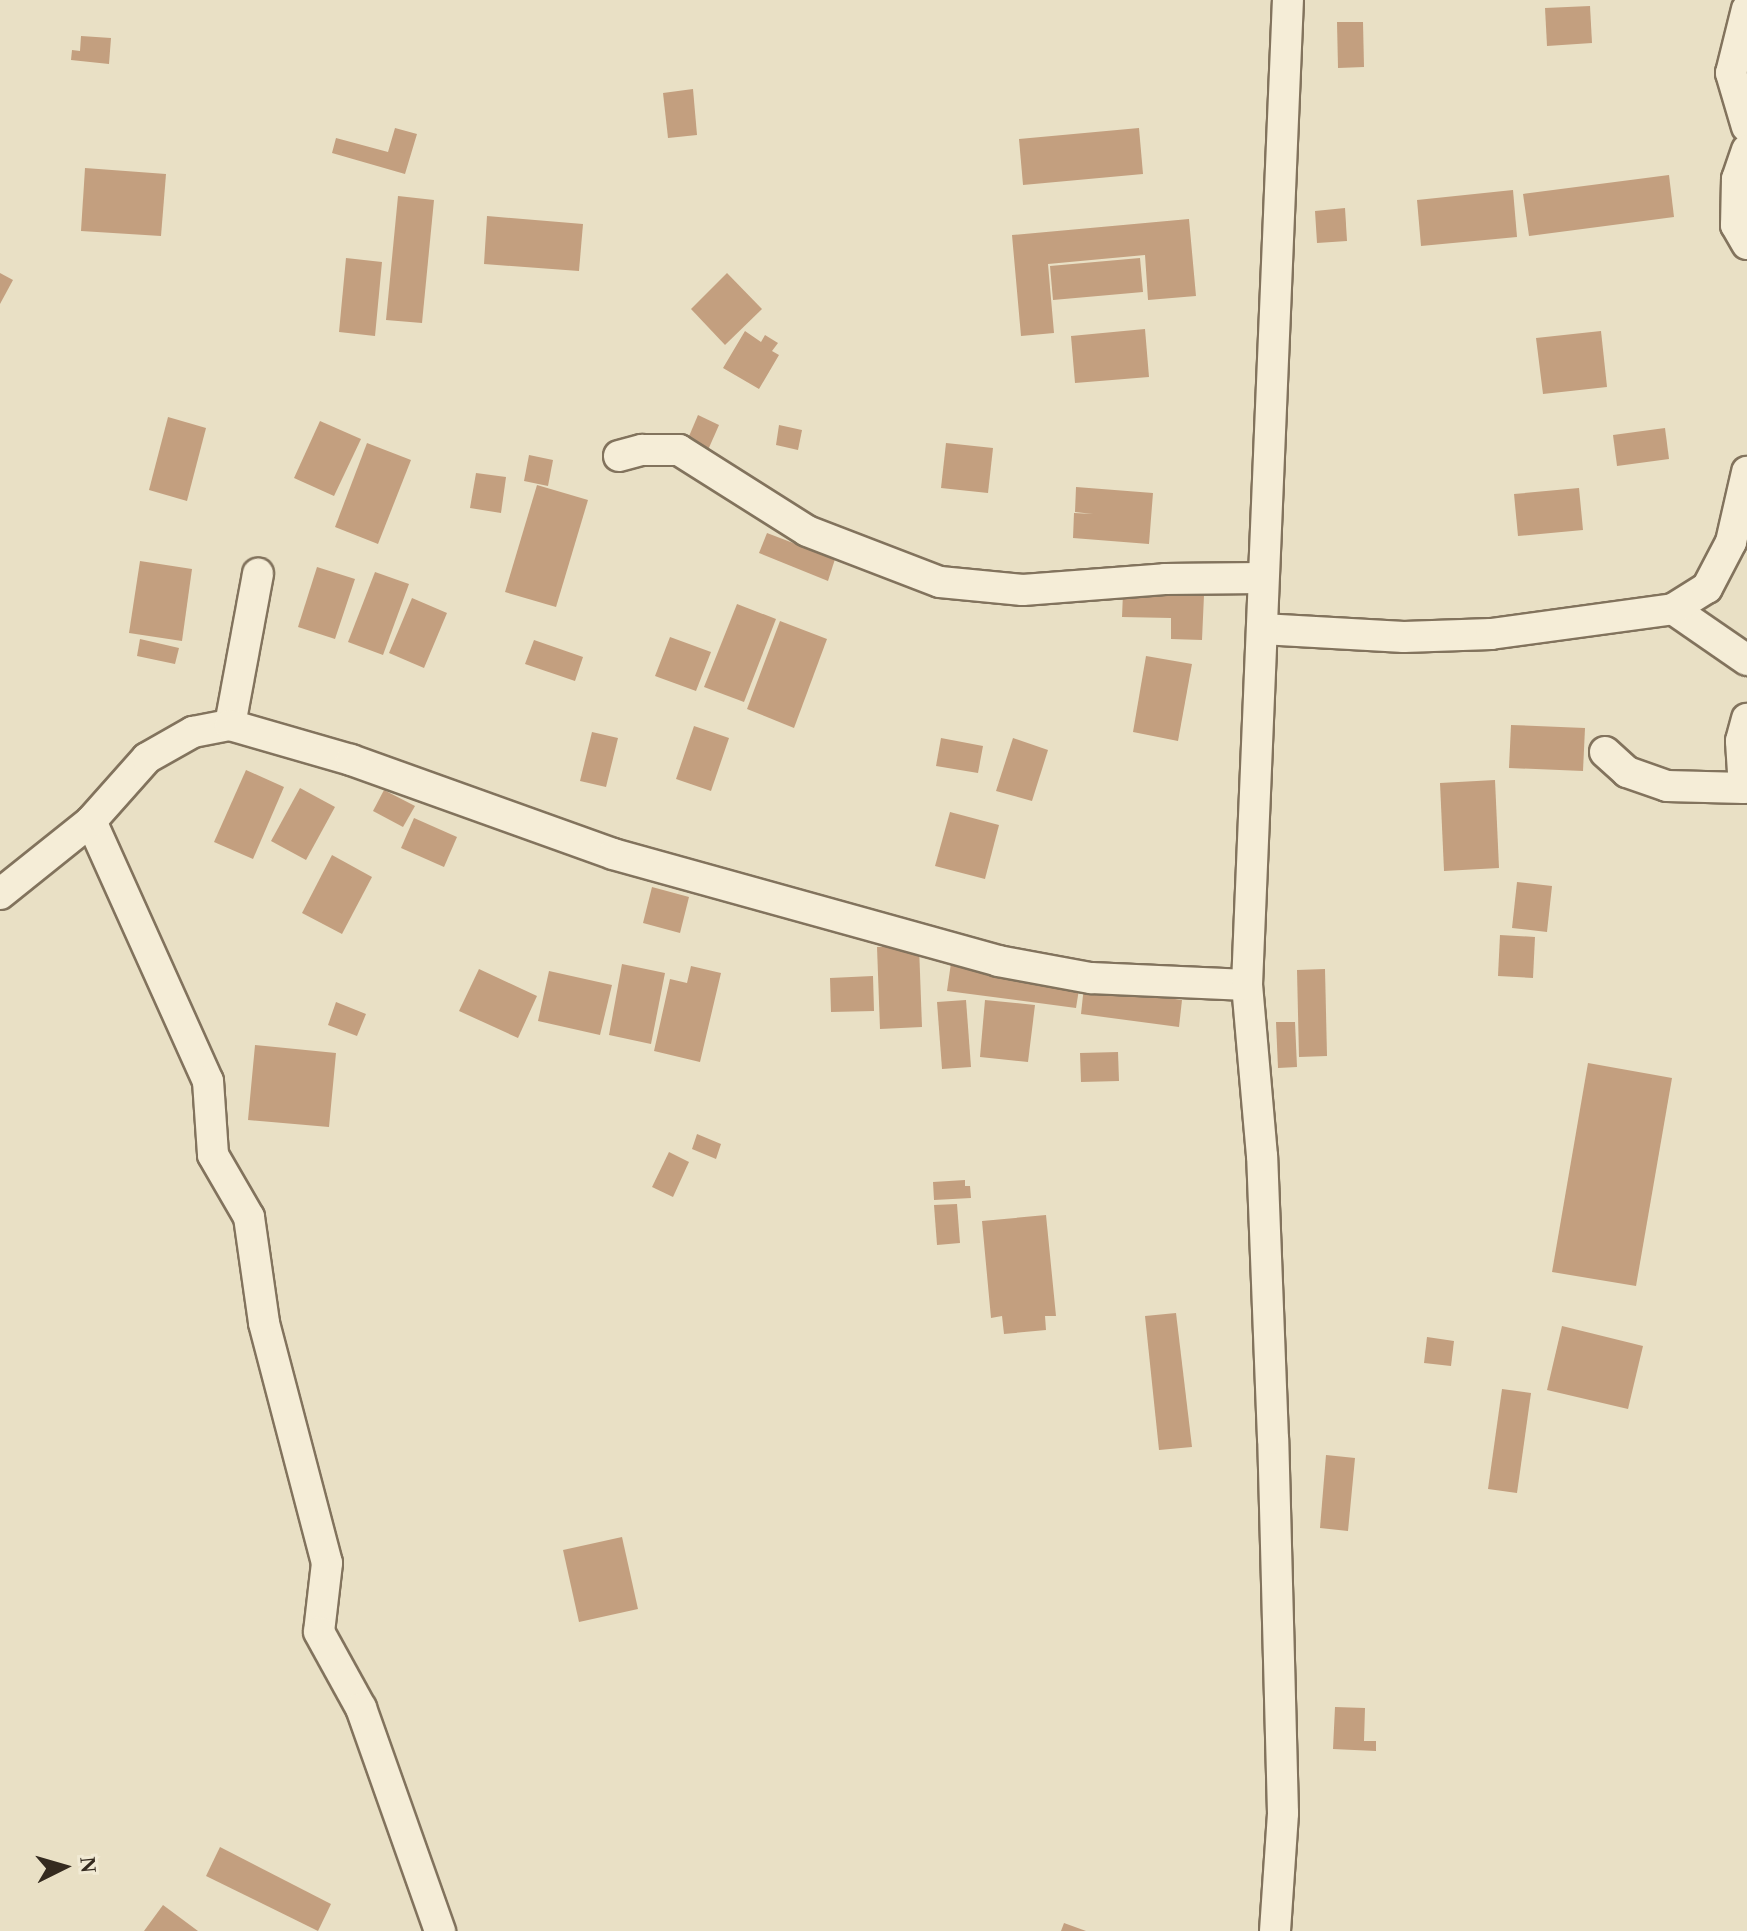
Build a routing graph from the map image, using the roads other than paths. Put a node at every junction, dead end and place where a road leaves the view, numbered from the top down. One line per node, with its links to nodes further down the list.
1 (1288, 0): 10 (street)
2 (1747, 9): 3 (street)
3 (1747, 127)
4 (1747, 150): 5 (street)
5 (1747, 244)
6 (619, 456): 10 (street)
7 (1747, 472): 8 (street)
8 (1739, 541): 11 (street)
9 (258, 574): 15 (street)
10 (1262, 578): 12 (street)
11 (1673, 609): 12 (street); 13 (street)
12 (1262, 629): 20 (street)
13 (1747, 660)
14 (1747, 719): 17 (street)
15 (230, 725): 18 (street); 20 (street)
16 (1605, 752): 17 (street)
17 (1745, 788)
18 (91, 821): 19 (street); 21 (street)
19 (0, 894)
20 (1247, 985): 22 (street)
21 (440, 1931)
22 (1275, 1931)

